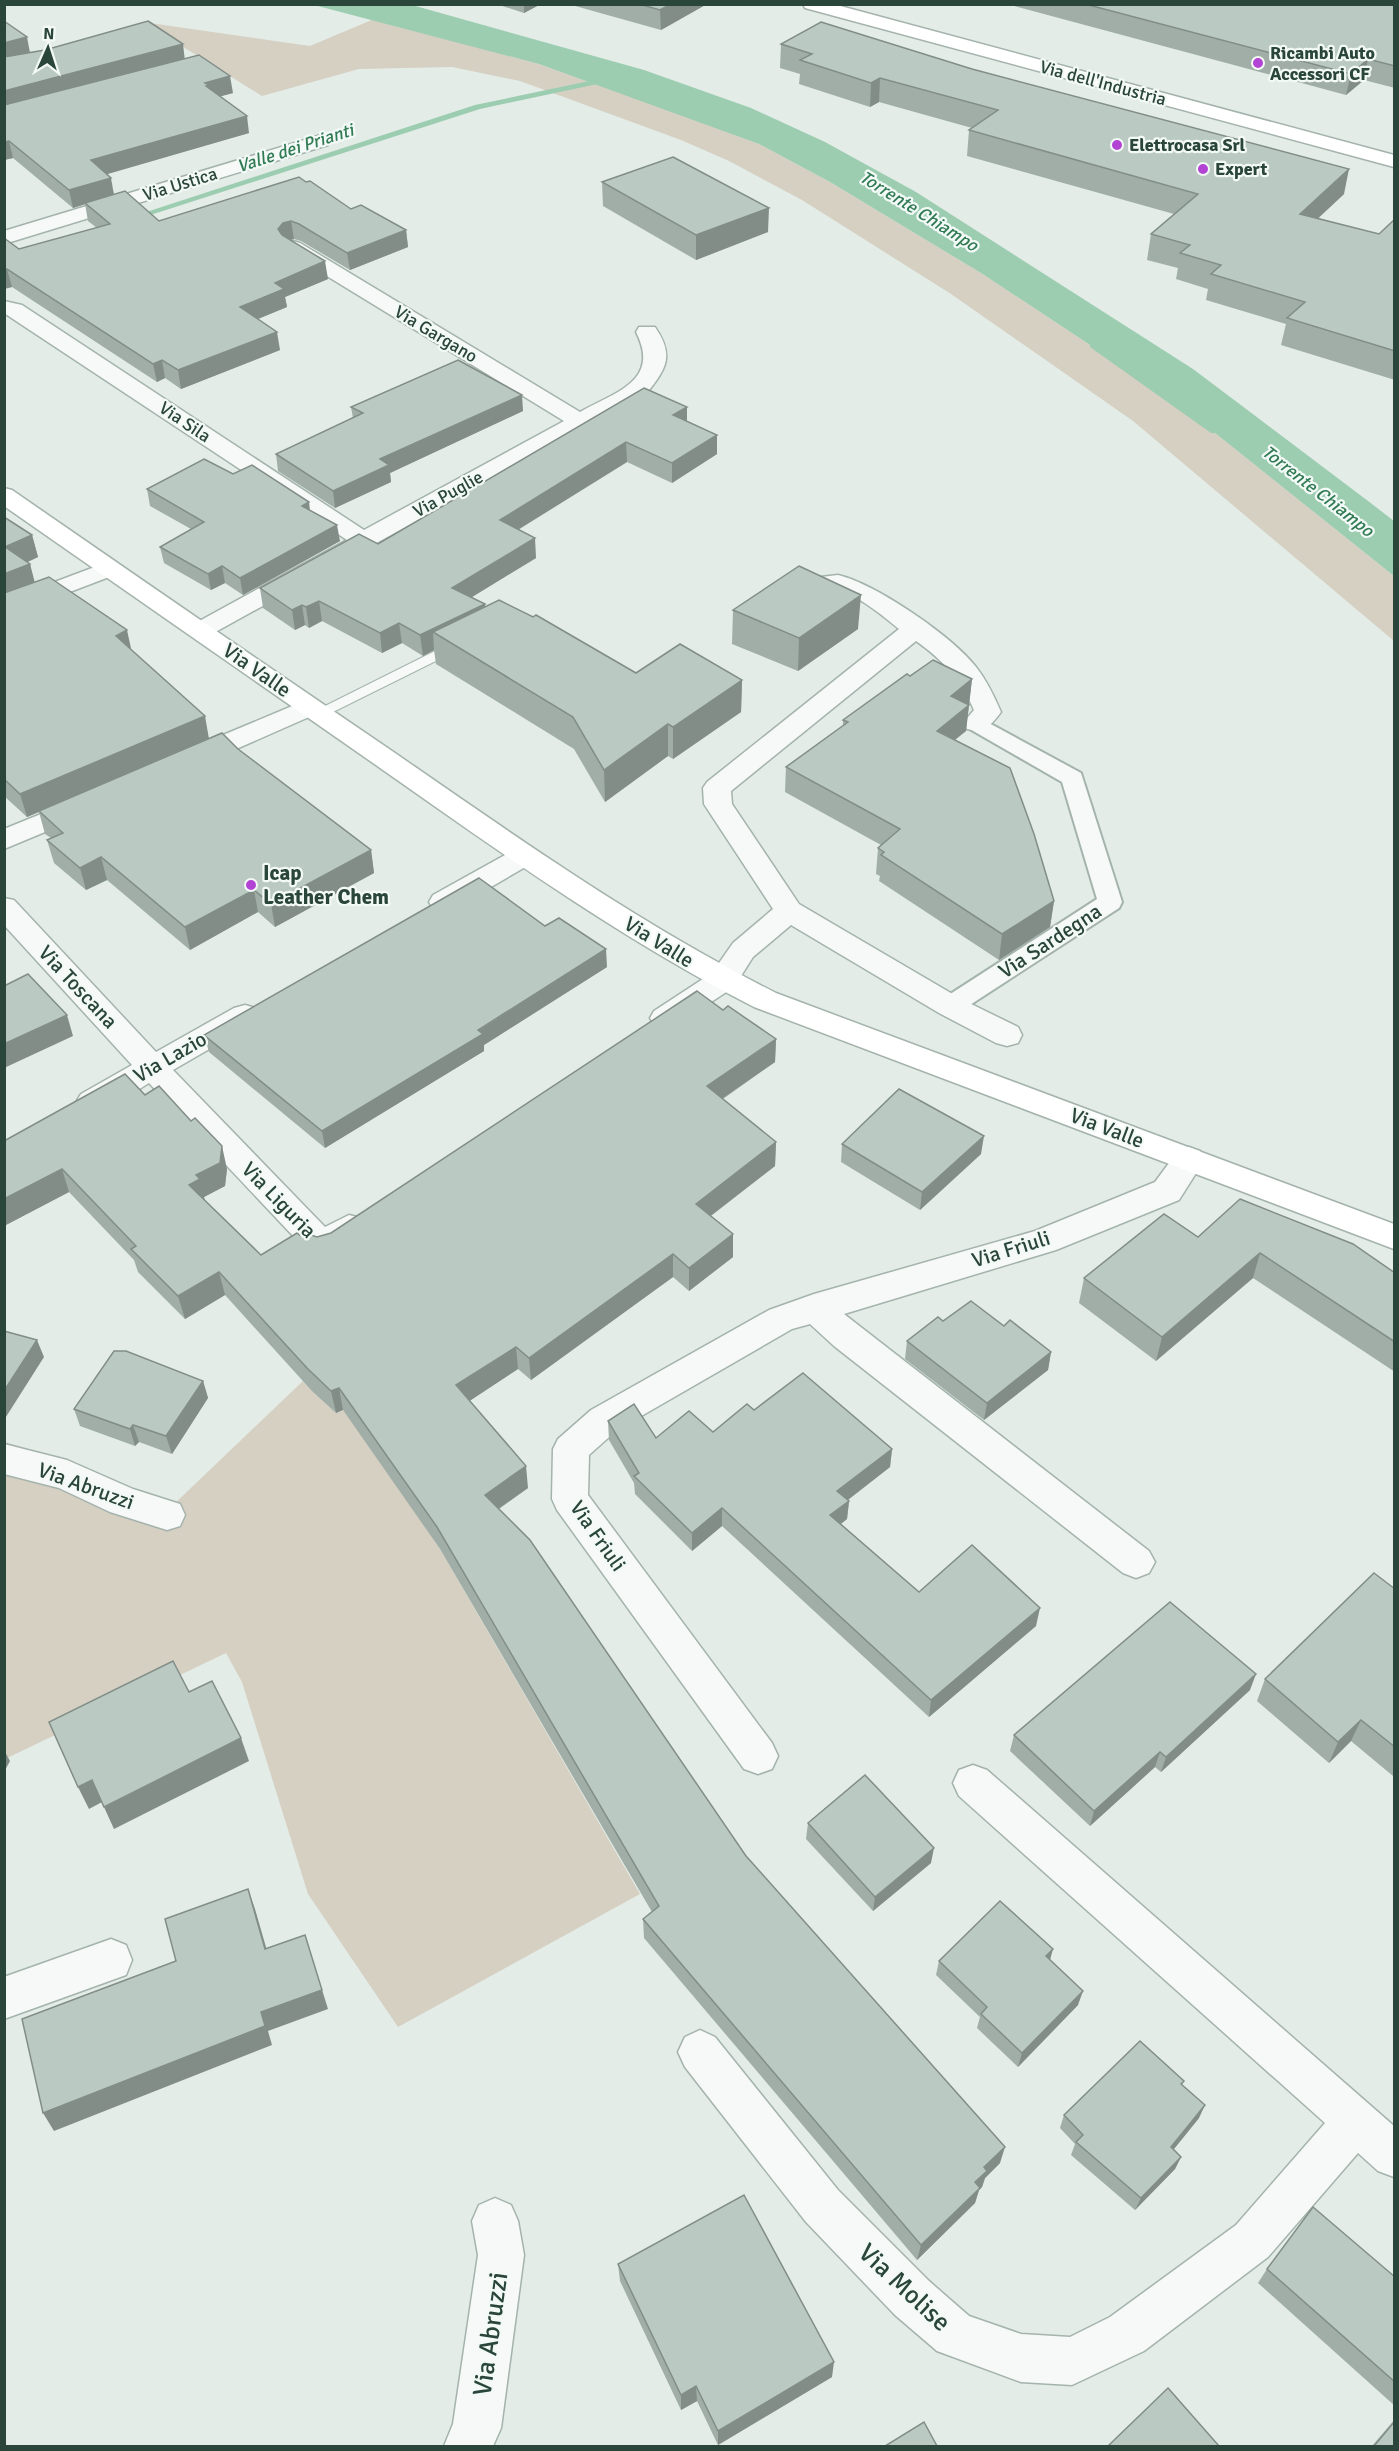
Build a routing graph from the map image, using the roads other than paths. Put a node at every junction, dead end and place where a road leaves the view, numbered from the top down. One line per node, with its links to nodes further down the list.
1 (811, 4): 3 (main road, Via dell'Industria)
2 (321, 141): 4 (street, Via Ustica)
3 (1395, 161)
4 (4, 238)
5 (292, 247): 8 (street, Via Gargano)
6 (4, 307): 10 (street, Via Sila)
7 (648, 332): 8 (street, Via Puglie)
8 (580, 421): 10 (street, Via Puglie)
9 (4, 495): 11 (main road, Via Valle)
10 (363, 540): 15 (street, Via Puglie)
11 (108, 569): 13 (street); 15 (main road, Via Valle)
12 (804, 585): 14 (street, Via Sardegna)
13 (4, 610)
14 (915, 629): 18 (street, Via Sardegna); 24 (street)
15 (201, 630): 17 (main road, Via Valle)
16 (475, 636): 17 (lane)
17 (314, 710): 19 (street); 22 (main road, Via Valle)
18 (976, 723): 28 (street, Via Sardegna)
19 (168, 769)
20 (102, 797): 21 (street)
21 (4, 840)
22 (524, 856): 25 (street); 26 (main road, Via Valle)
23 (4, 907): 31 (street, Via Toscana)
24 (789, 911): 26 (street); 28 (street)
25 (421, 915)
26 (723, 980): 29 (street); 33 (main road, Via Valle)
27 (266, 1003): 31 (street, Via Lazio)
28 (950, 1006): 30 (street)
29 (645, 1032)
30 (1007, 1035)
31 (152, 1067): 32 (street, Via Lazio); 34 (street, Via Liguria)
32 (63, 1119)
33 (1189, 1159): 35 (main road, Via Valle); 36 (street, Via Friuli)
34 (371, 1213)
35 (1395, 1237)
36 (814, 1307): 39 (street); 40 (street, Via Friuli)
37 (4, 1459): 38 (street, Via Abruzzi)
38 (167, 1515)
39 (1136, 1562)
40 (758, 1756)
41 (972, 1783): 45 (street)
42 (111, 1960): 43 (street)
43 (4, 1998)
44 (700, 2052): 45 (street, Via Molise)
45 (1356, 2122): 46 (street)
46 (1395, 2155)
47 (495, 2221): 48 (street, Via Abruzzi)
48 (468, 2446)

